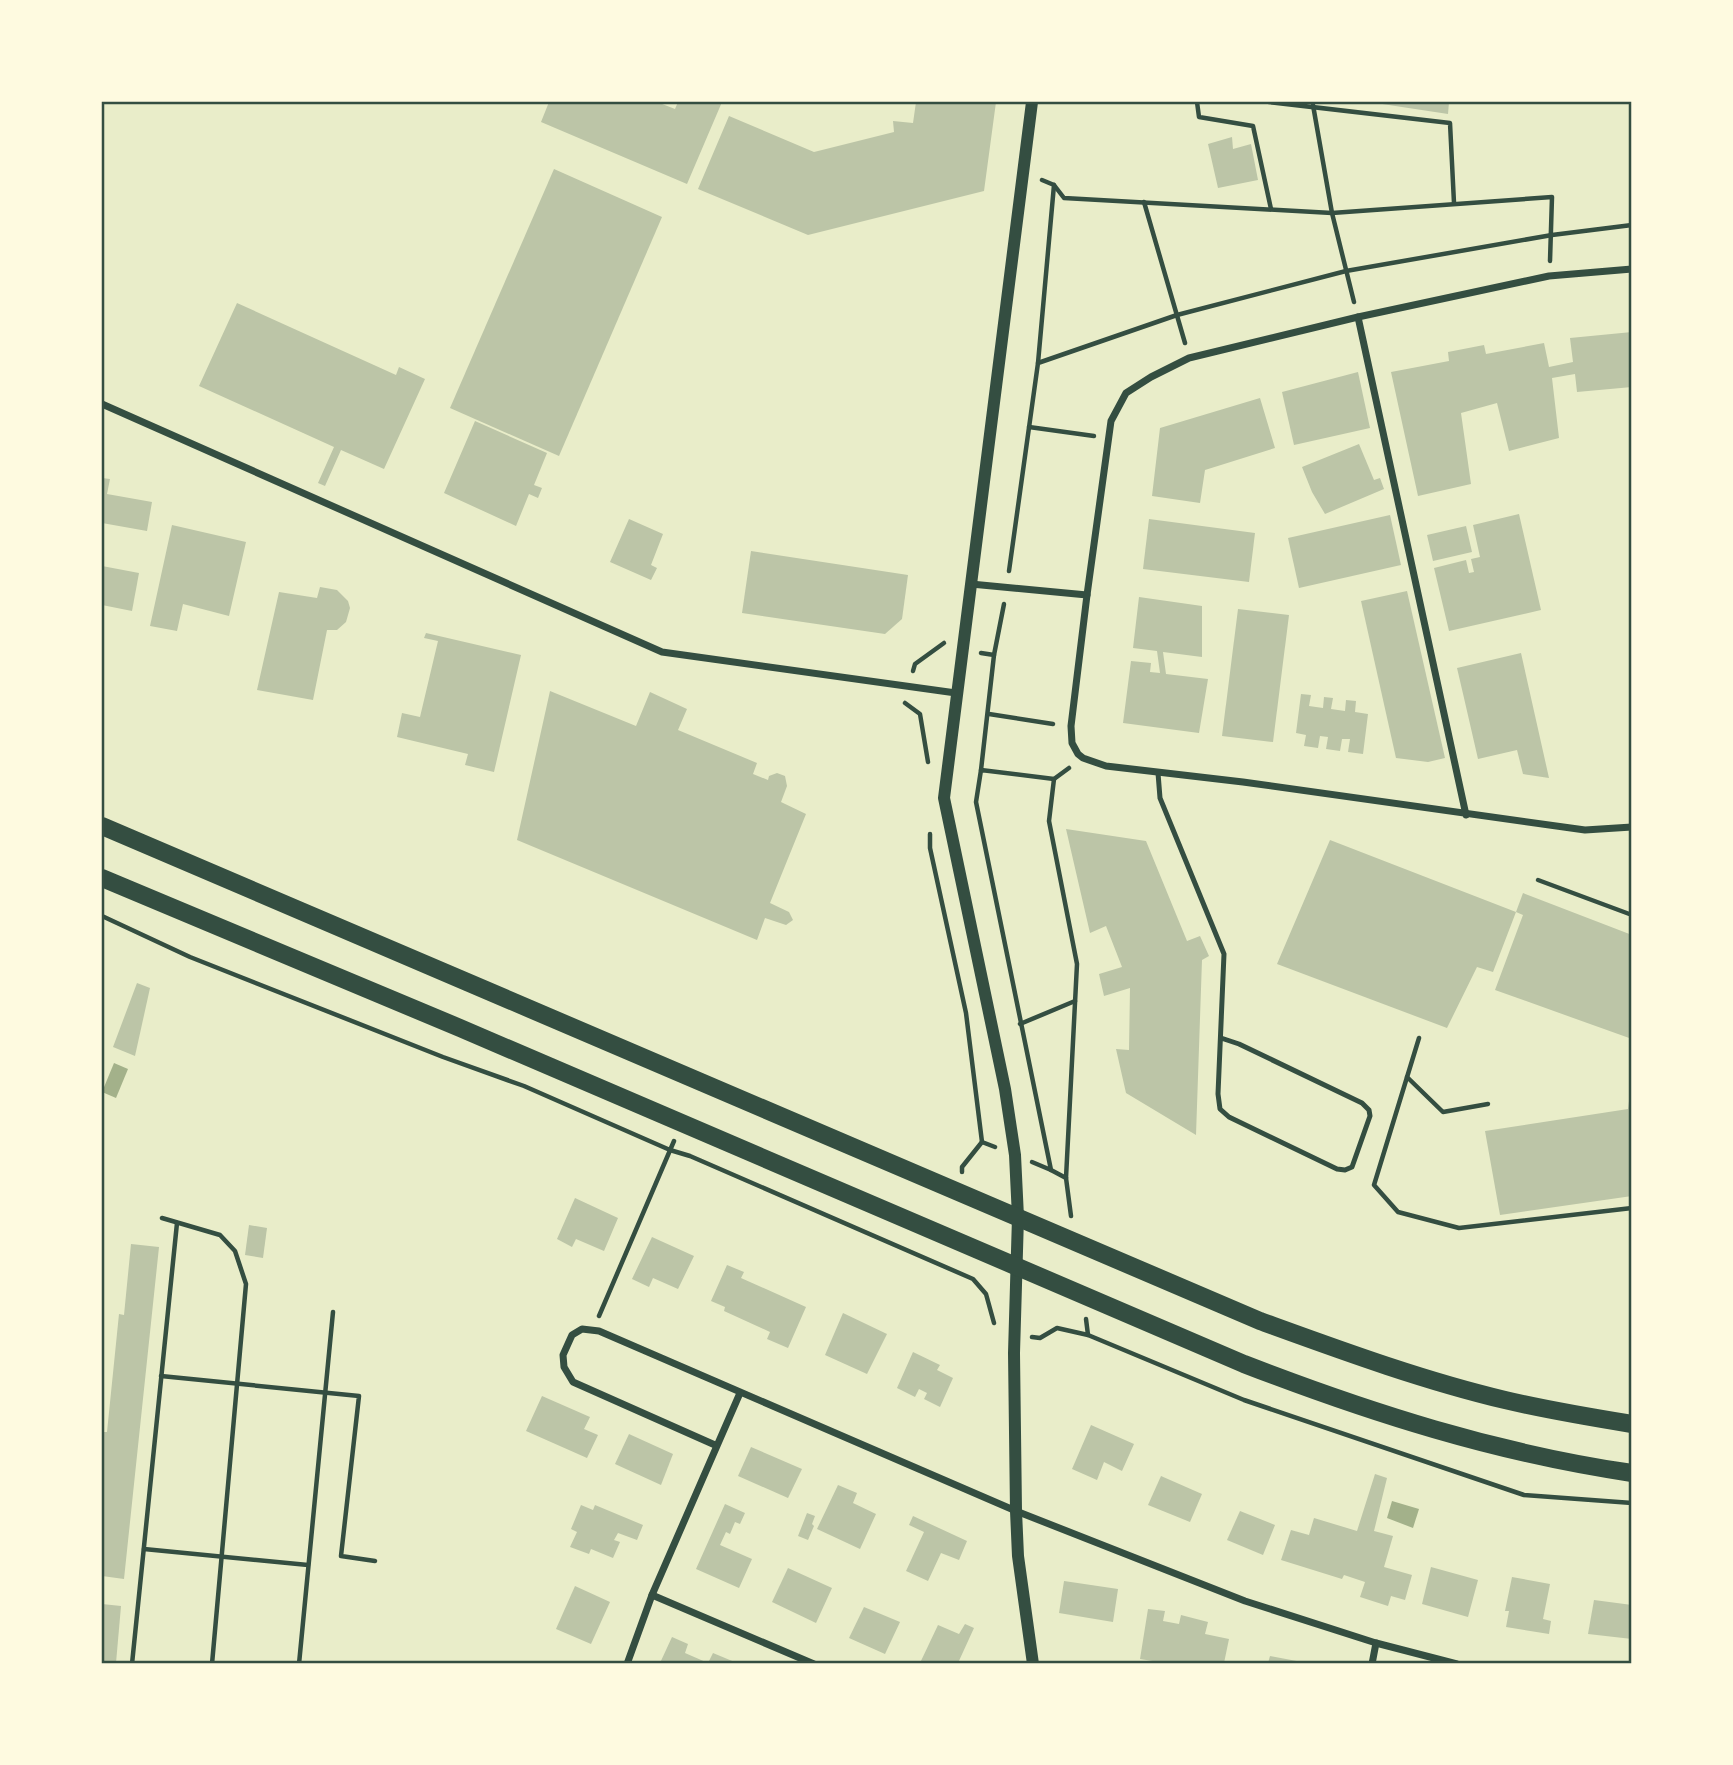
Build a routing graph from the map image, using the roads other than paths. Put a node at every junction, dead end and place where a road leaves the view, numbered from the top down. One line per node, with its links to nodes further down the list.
1 (1032, 102): 5 (street)
2 (1632, 269): 3 (street)
3 (1358, 317): 6 (street); 9 (street)
4 (102, 404): 7 (street)
5 (970, 584): 6 (street); 7 (street)
6 (1087, 595): 8 (street)
7 (956, 693): 14 (street)
8 (1158, 773): 9 (street); 13 (lane)
9 (1466, 815): 11 (street)
10 (102, 826): 14 (main road)
11 (1632, 827)
12 (102, 877): 15 (main road)
13 (1221, 1038): 13 (lane)
14 (1018, 1217): 15 (street); 17 (main road)
15 (1017, 1268): 19 (main road); 20 (street)
16 (740, 1393): 18 (street); 18 (street); 20 (street)
17 (1632, 1424)
18 (715, 1445): 21 (street)
19 (1632, 1473)
20 (1016, 1511): 22 (street); 25 (street)
21 (652, 1595): 23 (street); 24 (street)
22 (1376, 1643): 26 (street); 27 (street)
23 (810, 1663)
24 (626, 1664)
25 (1033, 1664)
26 (1372, 1664)
27 (1457, 1664)

